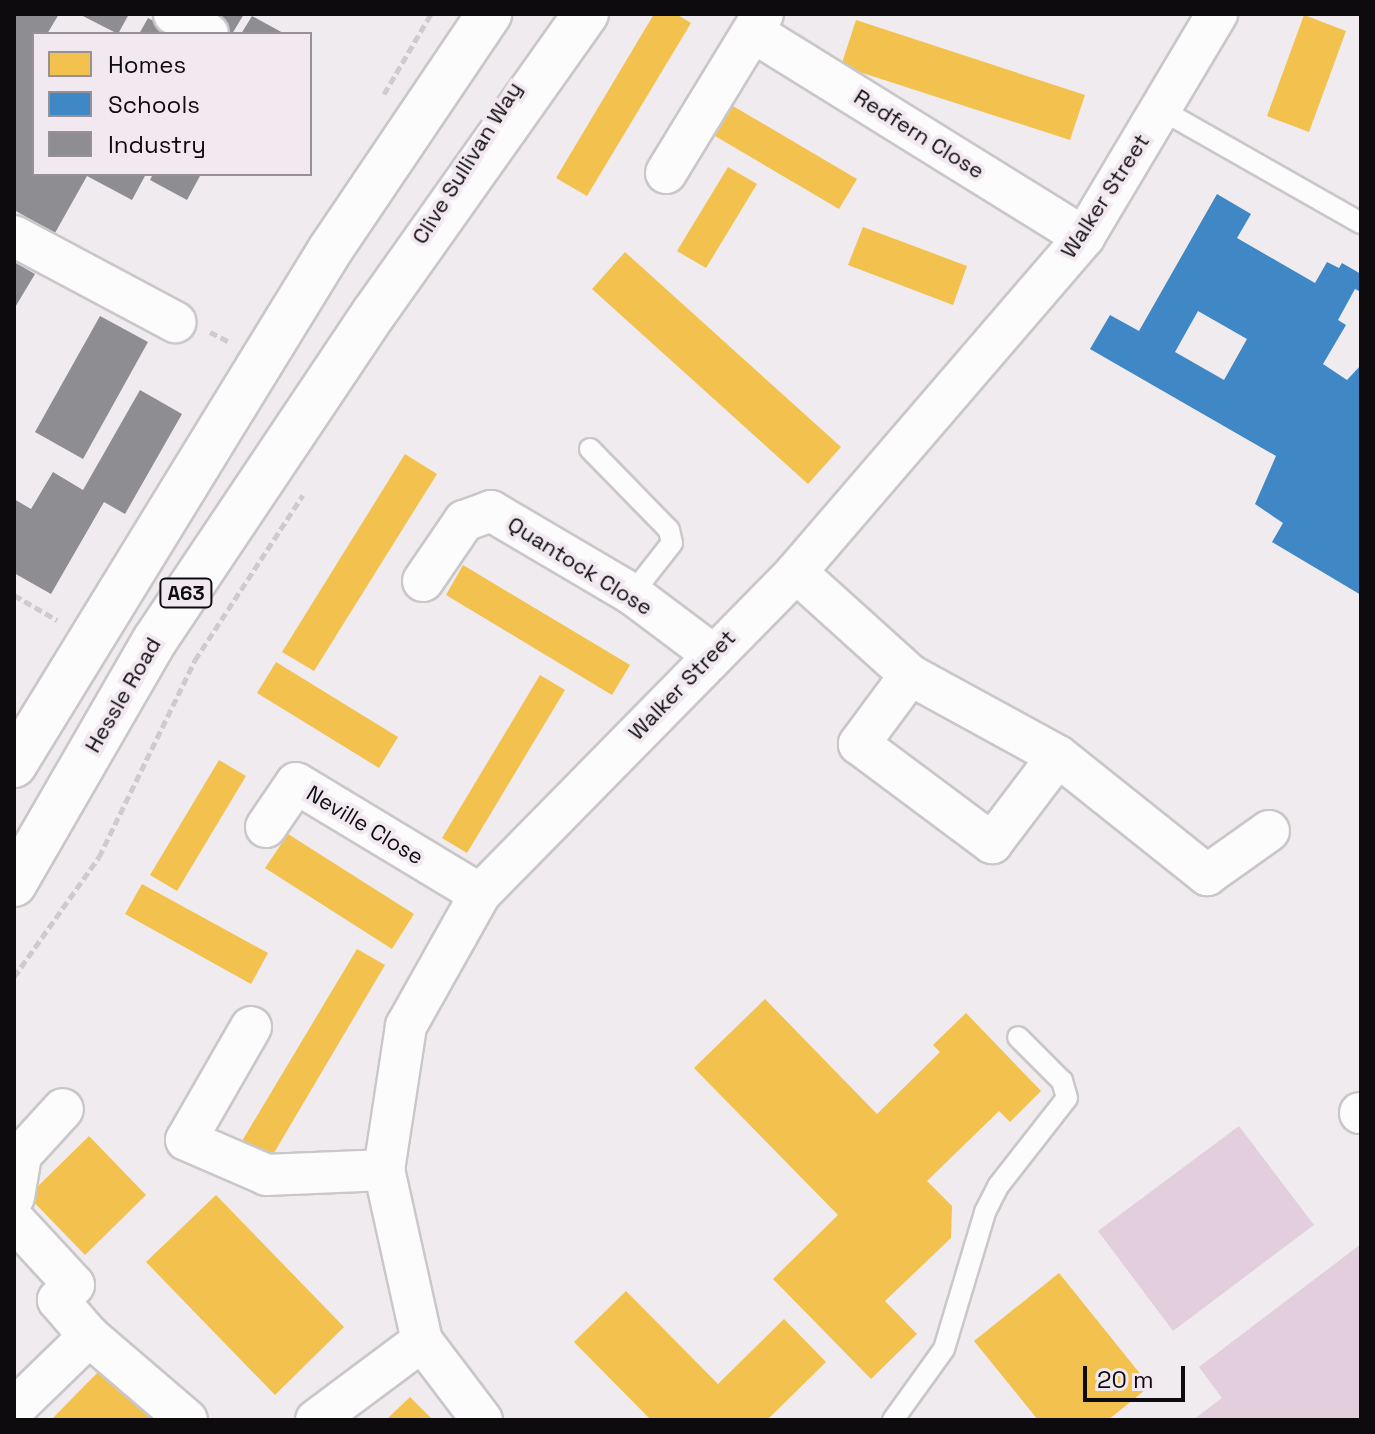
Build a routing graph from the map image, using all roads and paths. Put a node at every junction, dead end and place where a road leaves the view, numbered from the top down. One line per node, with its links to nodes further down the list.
1 (174, 14): 8 (street)
2 (459, 14): 14 (highway)
3 (489, 14): 14 (highway, A63)
4 (559, 14): 15 (highway, Clive Sullivan Way / A63)
5 (586, 14): 15 (highway)
6 (1217, 14): 9 (street, Walker Street)
7 (758, 23): 10 (street, Redfern Close); 13 (street, Redfern Close)
8 (205, 32)
9 (1160, 109): 11 (lane); 13 (street, Walker Street)
10 (666, 173)
11 (1361, 223)
12 (14, 236): 16 (street)
13 (1084, 237): 19 (street, Walker Street)
14 (330, 250): 27 (highway, A63)
15 (374, 313): 30 (highway, Hessle Road / A63)
16 (175, 322)
17 (590, 449): 21 (lane)
18 (308, 486): 32 (path)
19 (796, 572): 24 (street, Walker Street); 25 (street)
20 (423, 581): 21 (street, Quantock Close)
21 (632, 594): 24 (street, Quantock Close)
22 (14, 595): 23 (path)
23 (65, 625)
24 (712, 654): 31 (street, Walker Street)
25 (910, 675): 26 (street); 26 (street)
26 (1058, 756): 29 (street)
27 (14, 765)
28 (266, 827): 31 (street, Neville Close)
29 (1269, 831)
30 (14, 884)
31 (480, 894): 36 (street, Walker Street)
32 (14, 977)
33 (251, 1027): 36 (street)
34 (1018, 1037): 45 (lane)
35 (63, 1109): 37 (street)
36 (384, 1170): 40 (street, Walker Street)
37 (14, 1197)
38 (14, 1220): 39 (street)
39 (89, 1336): 41 (street); 42 (street)
40 (422, 1341): 43 (street); 44 (street, Walker Street)
41 (14, 1409)
42 (187, 1420)
43 (316, 1420)
44 (482, 1420)
45 (893, 1420)

